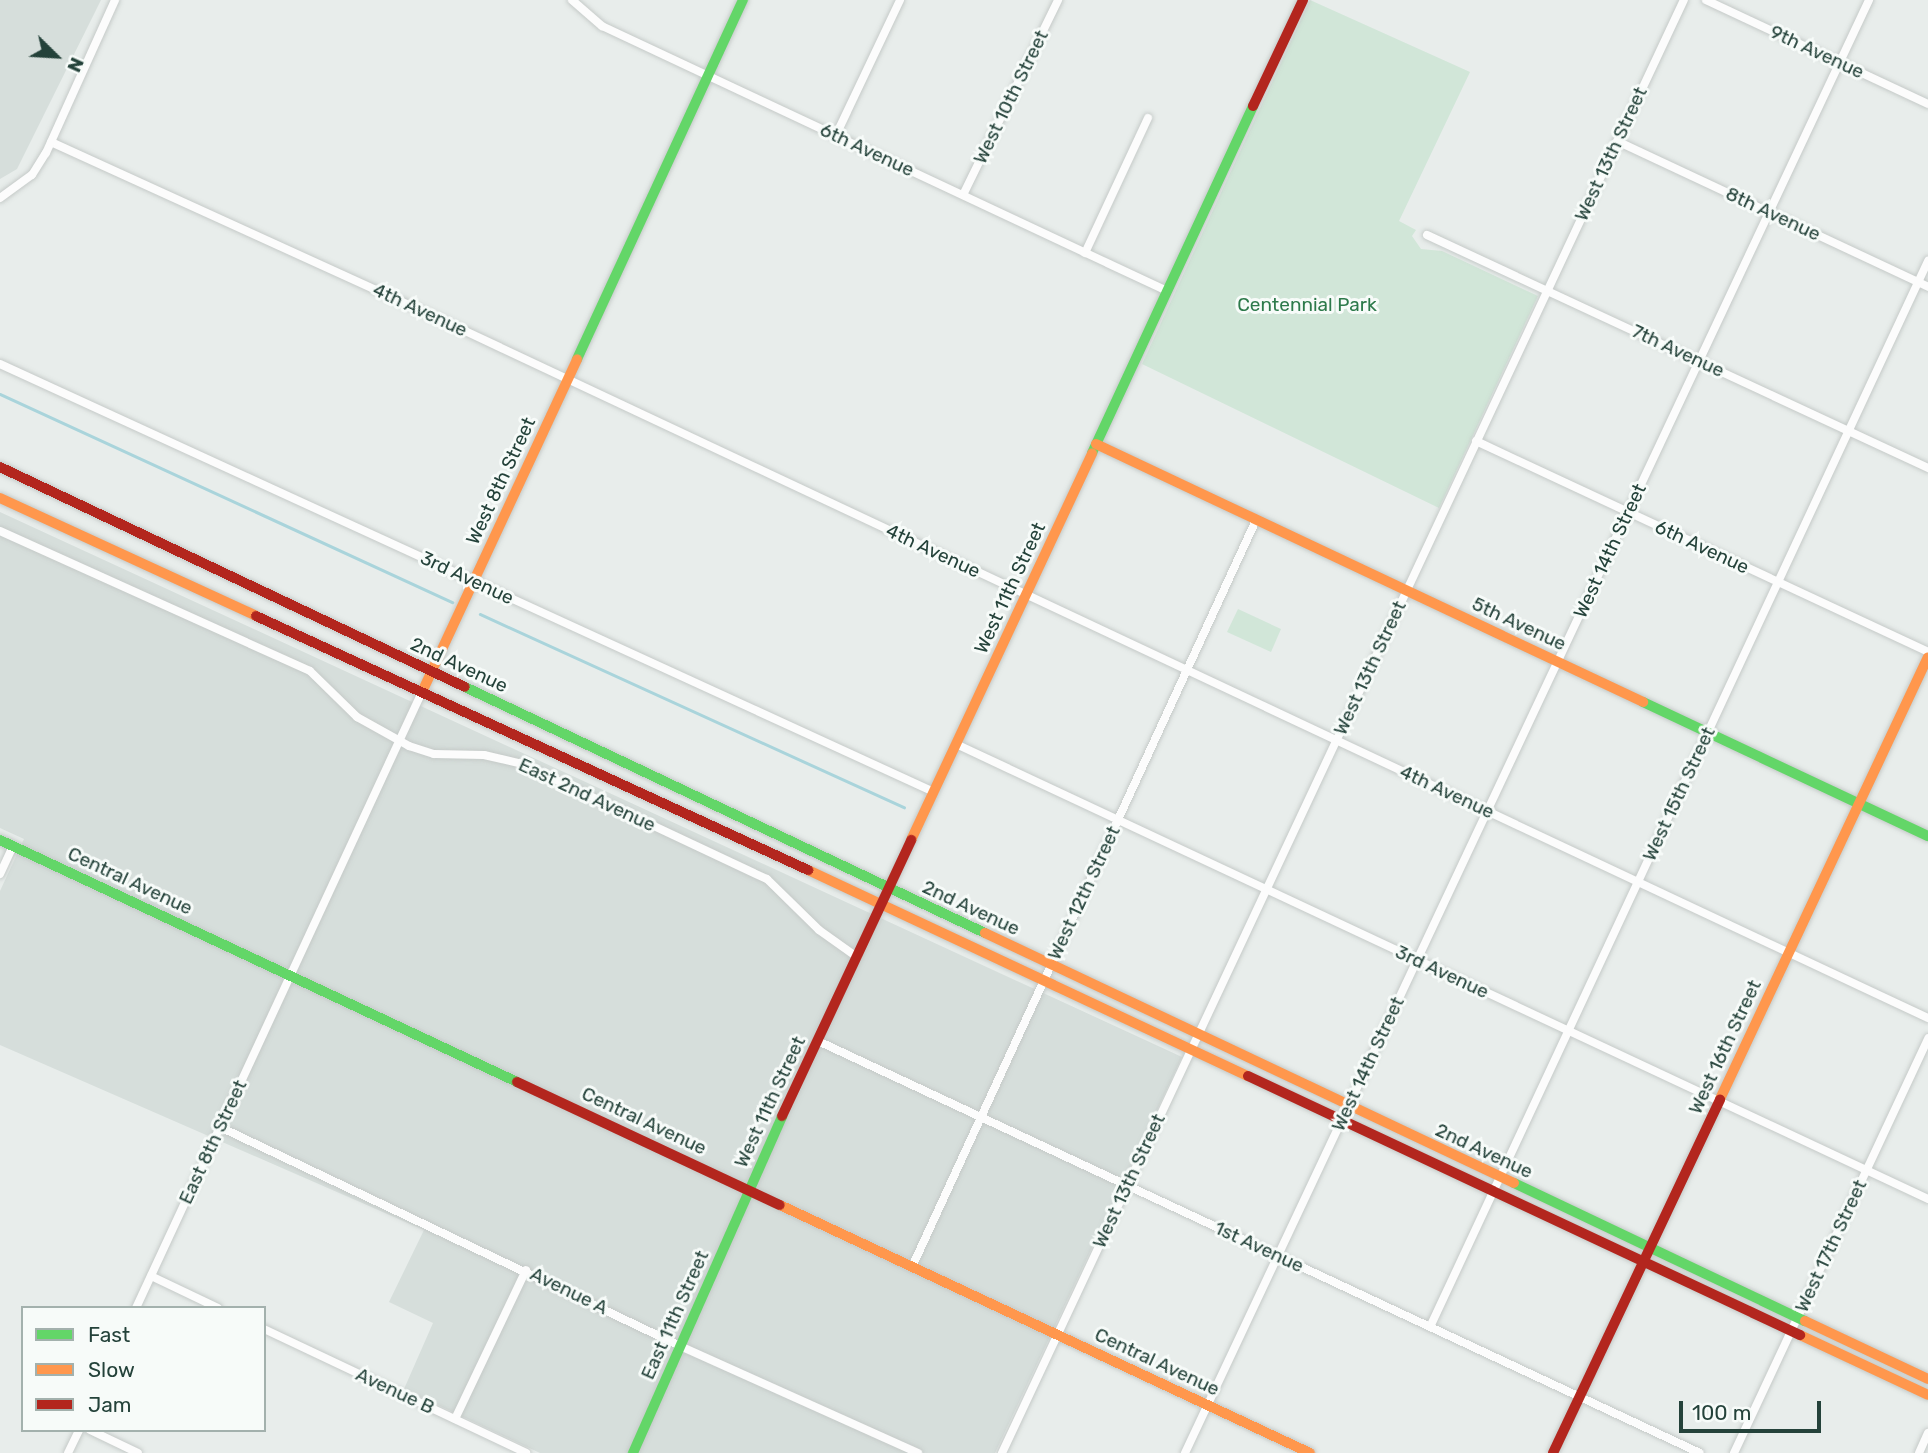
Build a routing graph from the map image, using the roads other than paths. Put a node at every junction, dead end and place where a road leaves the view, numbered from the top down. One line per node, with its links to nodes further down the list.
1 (115, 0): 16 (street)
2 (572, 0): 11 (street, 6th Avenue)
3 (743, 0): 11 (main road, West 8th Street)
4 (900, 0): 14 (street)
5 (1058, 0): 17 (street, West 10th Street)
6 (1303, 0): 26 (main road, West 11th Street)
7 (1684, 0): 15 (street, West 13th Street)
8 (1706, 0): 10 (street, 9th Avenue)
9 (1868, 0): 10 (street, West 14th Street)
10 (1839, 62): 12 (street, 9th Avenue); 19 (street, West 14th Street)
11 (708, 76): 14 (street, 6th Avenue); 29 (main road, West 8th Street)
12 (1928, 104)
13 (1148, 118): 21 (street)
14 (836, 135): 17 (street, 6th Avenue)
15 (1617, 141): 19 (street, 8th Avenue); 25 (street, West 13th Street)
16 (51, 142): 18 (street); 29 (street, 4th Avenue)
17 (963, 195): 21 (street, 6th Avenue)
18 (0, 198)
19 (1769, 212): 23 (street, 8th Avenue); 27 (street, West 14th Street)
20 (1427, 235): 25 (street, 7th Avenue)
21 (1085, 253): 26 (street, 6th Avenue)
22 (1928, 261): 23 (street, West 15th Street)
23 (1918, 282): 24 (street, 8th Avenue); 30 (street, West 15th Street)
24 (1928, 287)
25 (1547, 291): 27 (street, 7th Avenue); 31 (street, West 13th Street)
26 (1167, 292): 32 (main road, West 11th Street)
27 (1699, 360): 30 (street, 7th Avenue); 36 (street, West 14th Street)
28 (0, 364): 39 (street, 3rd Avenue)
29 (567, 380): 39 (main road, West 8th Street); 42 (street, 4th Avenue)
30 (1848, 432): 34 (street, 7th Avenue); 40 (street, West 15th Street)
31 (1476, 441): 36 (street, 6th Avenue); 41 (street, West 13th Street)
32 (1096, 444): 37 (main road, 5th Avenue); 42 (main road, West 11th Street)
33 (0, 467): 46 (main road, 2nd Avenue)
34 (1928, 468)
35 (0, 498): 47 (main road, 2nd Avenue)
36 (1628, 512): 40 (street, 6th Avenue); 44 (street, West 14th Street)
37 (1256, 520): 41 (main road, 5th Avenue); 45 (street, West 12th Street)
38 (0, 531): 50 (street, East 2nd Avenue)
39 (474, 581): 46 (main road, West 8th Street); 52 (street, 3rd Avenue)
40 (1778, 582): 43 (street, 6th Avenue); 48 (street, West 15th Street)
41 (1406, 590): 44 (main road, 5th Avenue); 49 (street, West 13th Street)
42 (1026, 595): 45 (street, 4th Avenue); 51 (main road, West 11th Street)
43 (1928, 654): 53 (main road, West 16th Street)
44 (1558, 662): 48 (main road, 5th Avenue); 54 (street, West 14th Street)
45 (1186, 670): 49 (street, 4th Avenue); 55 (street, West 12th Street)
46 (431, 672): 47 (main road, West 8th Street); 61 (main road, 2nd Avenue)
47 (422, 692): 50 (street, West 8th Street); 63 (main road, 2nd Avenue)
48 (1708, 732): 53 (main road, 5th Avenue); 60 (street, West 15th Street)
49 (1336, 740): 54 (street, 4th Avenue); 62 (street, West 13th Street)
50 (399, 741): 65 (street, East 2nd Avenue); 68 (street, West 8th Street)
51 (956, 744): 52 (main road, West 11th Street); 55 (street, 3rd Avenue)
52 (934, 792): 61 (main road, West 11th Street)
53 (1859, 803): 56 (main road, 5th Avenue); 64 (main road, West 16th Street)
54 (1487, 811): 60 (street, 4th Avenue); 66 (street, West 14th Street)
55 (1118, 820): 62 (street, 3rd Avenue); 67 (street, West 12th Street)
56 (1928, 836)
57 (0, 840): 58 (main road, Central Avenue)
58 (13, 846): 59 (street); 68 (main road, Central Avenue)
59 (0, 874)
60 (1638, 882): 64 (street, 4th Avenue); 71 (street, West 15th Street)
61 (889, 888): 63 (main road, West 11th Street); 67 (main road, 2nd Avenue)
62 (1266, 889): 66 (street, 3rd Avenue); 72 (street, West 13th Street)
63 (882, 904): 65 (main road, West 11th Street); 69 (main road, 2nd Avenue)
64 (1789, 953): 70 (street, 4th Avenue); 76 (main road, West 16th Street)
65 (857, 957): 74 (main road, West 11th Street)
66 (1417, 960): 71 (street, 3rd Avenue); 77 (street, West 14th Street)
67 (1051, 965): 69 (street, West 12th Street); 72 (main road, 2nd Avenue)
68 (290, 976): 80 (street, East 8th Street); 84 (main road, Central Avenue)
69 (1044, 980): 75 (main road, 2nd Avenue); 78 (street, West 12th Street)
70 (1928, 1018)
71 (1569, 1031): 76 (street, 3rd Avenue); 82 (street, West 15th Street)
72 (1197, 1037): 75 (street, West 13th Street); 77 (main road, 2nd Avenue)
73 (1928, 1038): 81 (street, West 17th Street)
74 (818, 1041): 78 (street, 1st Avenue); 84 (main road, West 11th Street)
75 (1191, 1049): 79 (main road, 2nd Avenue); 83 (street, West 13th Street)
76 (1718, 1101): 81 (street, 3rd Avenue); 87 (main road, West 16th Street)
77 (1348, 1106): 79 (street, West 14th Street); 82 (main road, 2nd Avenue)
78 (981, 1118): 83 (street, 1st Avenue); 90 (street, West 12th Street)
79 (1342, 1120): 85 (main road, 2nd Avenue); 88 (street, West 14th Street)
80 (220, 1127): 91 (street, Avenue A); 92 (street, East 8th Street)
81 (1866, 1170): 86 (street, 3rd Avenue); 95 (street, West 17th Street)
82 (1500, 1178): 85 (street, West 15th Street); 87 (main road, 2nd Avenue)
83 (1127, 1186): 88 (street, 1st Avenue); 99 (street, West 13th Street)
84 (748, 1190): 90 (main road, Central Avenue); 100 (main road, East 11th Street)
85 (1494, 1191): 89 (main road, 2nd Avenue); 96 (street, West 15th Street)
86 (1928, 1199)
87 (1649, 1249): 89 (main road, West 16th Street); 95 (main road, 2nd Avenue)
88 (1278, 1256): 96 (street, 1st Avenue); 104 (street, West 14th Street)
89 (1643, 1261): 98 (main road, 2nd Avenue); 103 (main road, West 16th Street)
90 (912, 1267): 99 (main road, Central Avenue)
91 (526, 1270): 100 (street, Avenue A); 105 (street)
92 (151, 1276): 93 (street, East 8th Street); 94 (street)
93 (137, 1306)
94 (214, 1306)
95 (1798, 1317): 98 (street, West 17th Street); 101 (main road, 2nd Avenue)
96 (1430, 1327): 103 (street, 1st Avenue)
97 (266, 1330): 105 (street, Avenue B)
98 (1791, 1331): 102 (main road, 2nd Avenue); 119 (street, West 17th Street)
99 (1057, 1335): 104 (main road, Central Avenue); 114 (street, West 13th Street)
100 (680, 1346): 112 (main road, East 11th Street); 113 (street, Avenue A)
101 (1928, 1379)
102 (1928, 1395)
103 (1579, 1396): 117 (main road, West 16th Street); 118 (street, 1st Avenue)
104 (1208, 1405): 115 (street, West 14th Street); 116 (main road, Central Avenue)
105 (455, 1419): 111 (street, Avenue B)
106 (78, 1432): 109 (street)
107 (94, 1432): 110 (street)
108 (1928, 1433): 120 (street)
109 (68, 1453)
110 (138, 1453)
111 (526, 1453)
112 (633, 1453)
113 (918, 1453)
114 (1002, 1453)
115 (1185, 1453)
116 (1310, 1453)
117 (1553, 1453)
118 (1700, 1453)
119 (1734, 1453)
120 (1919, 1453)

